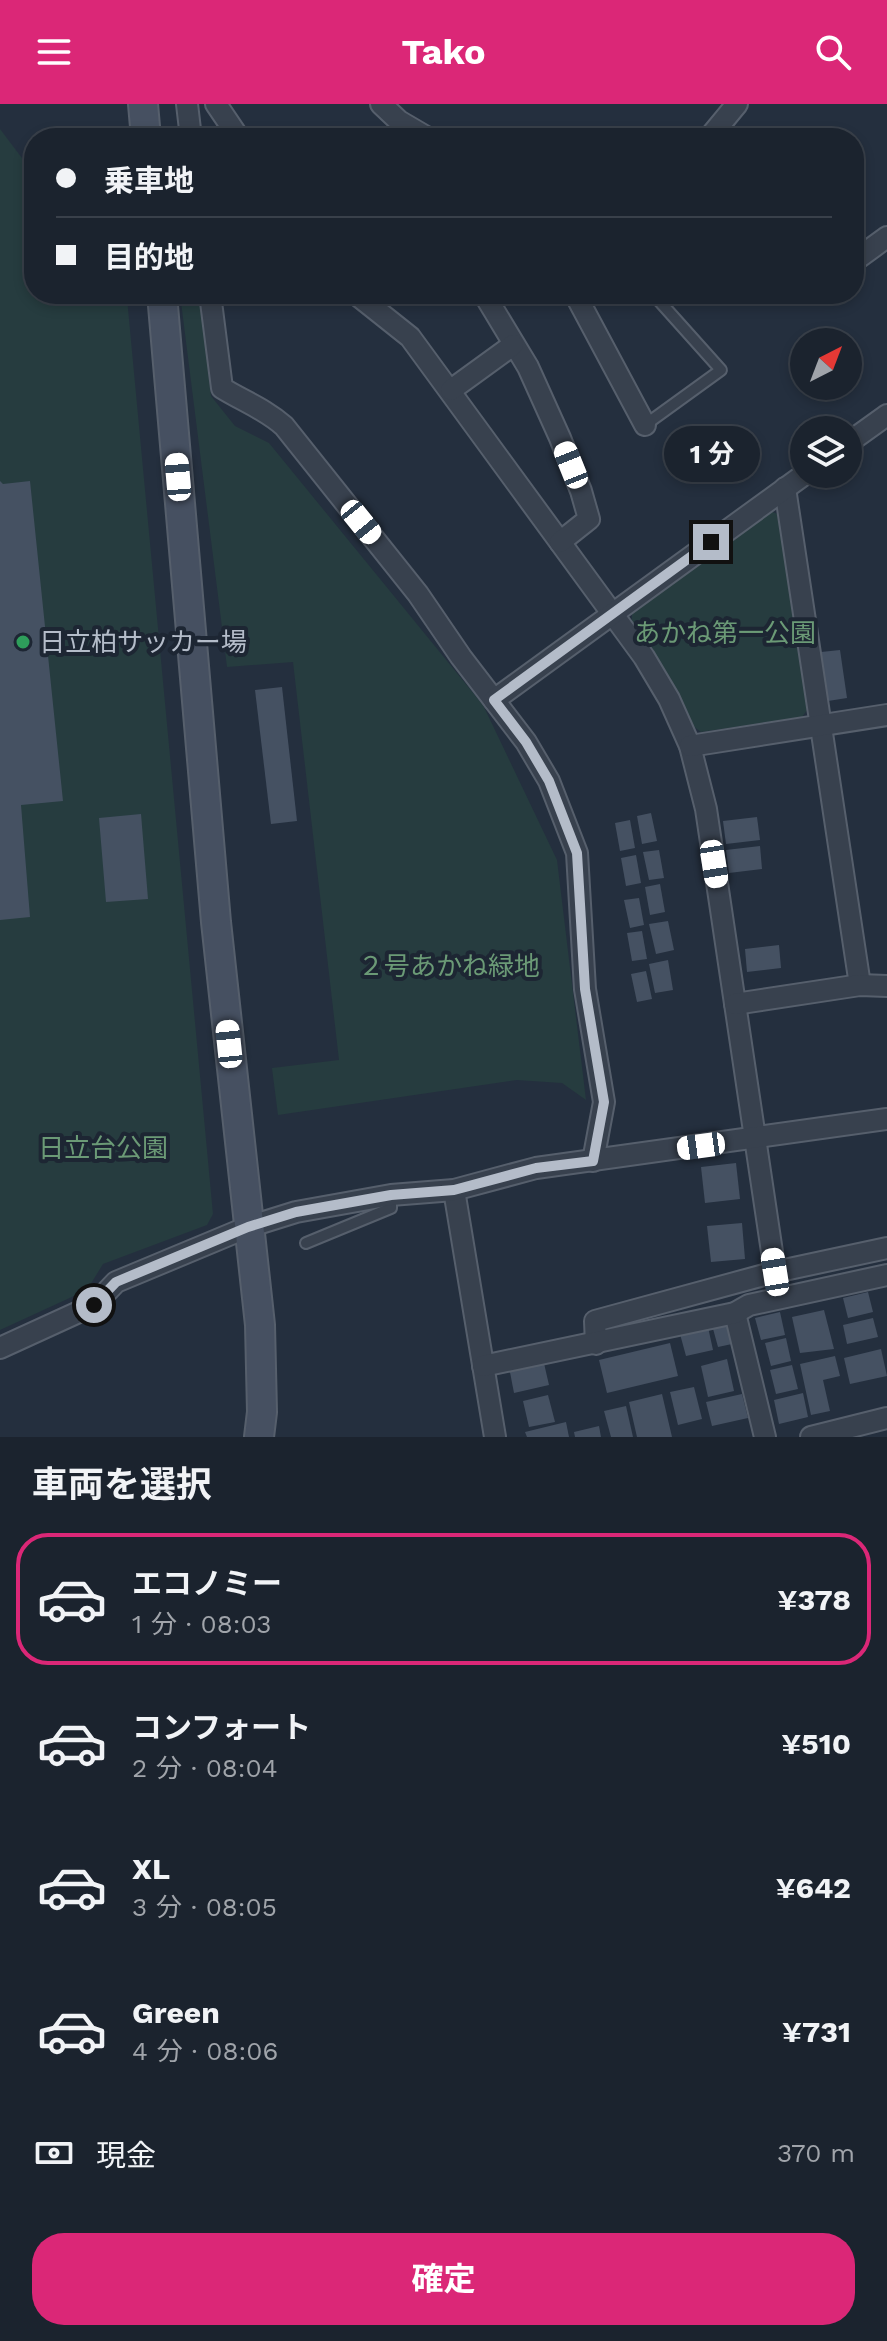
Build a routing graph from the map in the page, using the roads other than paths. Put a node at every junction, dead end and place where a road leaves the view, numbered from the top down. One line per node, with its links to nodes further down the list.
1 (143, 104): 6 (street)
2 (187, 104): 7 (street)
3 (216, 104): 8 (street)
4 (381, 104): 9 (street)
5 (737, 104): 10 (street)
6 (145, 128)
7 (190, 128)
8 (232, 128)
9 (411, 128)
10 (717, 128)
11 (887, 237): 12 (street)
12 (864, 254)
13 (163, 304): 40 (street)
14 (211, 304): 28 (street)
15 (369, 304): 20 (street)
16 (490, 304): 19 (street)
17 (580, 304): 22 (street)
18 (662, 304): 22 (lane)
19 (513, 345): 20 (street); 26 (street)
20 (451, 390): 26 (street)
21 (887, 415): 23 (street)
22 (645, 425)
23 (862, 433)
24 (790, 484): 25 (street)
25 (785, 488): 27 (street); 30 (street)
26 (560, 542): 27 (street)
27 (612, 614): 28 (street); 31 (street)
28 (494, 700): 37 (street)
29 (887, 715): 30 (street)
30 (823, 725): 31 (street); 32 (street)
31 (690, 746): 34 (street)
32 (860, 985): 33 (street); 34 (street)
33 (887, 986)
34 (735, 1004): 36 (street)
35 (887, 1119): 36 (street)
36 (755, 1139): 37 (street); 43 (street)
37 (593, 1161): 38 (street)
38 (454, 1190): 39 (street); 48 (street)
39 (391, 1195): 40 (street); 41 (lane)
40 (248, 1227): 47 (street); 51 (street)
41 (306, 1243)
42 (887, 1248): 43 (street)
43 (775, 1272): 46 (street)
44 (887, 1275): 45 (street)
45 (735, 1313): 46 (street); 52 (street)
46 (596, 1344): 48 (street)
47 (0, 1348)
48 (483, 1366): 50 (street)
49 (887, 1418): 53 (street)
50 (491, 1436)
51 (259, 1437)
52 (765, 1437)
53 (811, 1437)

